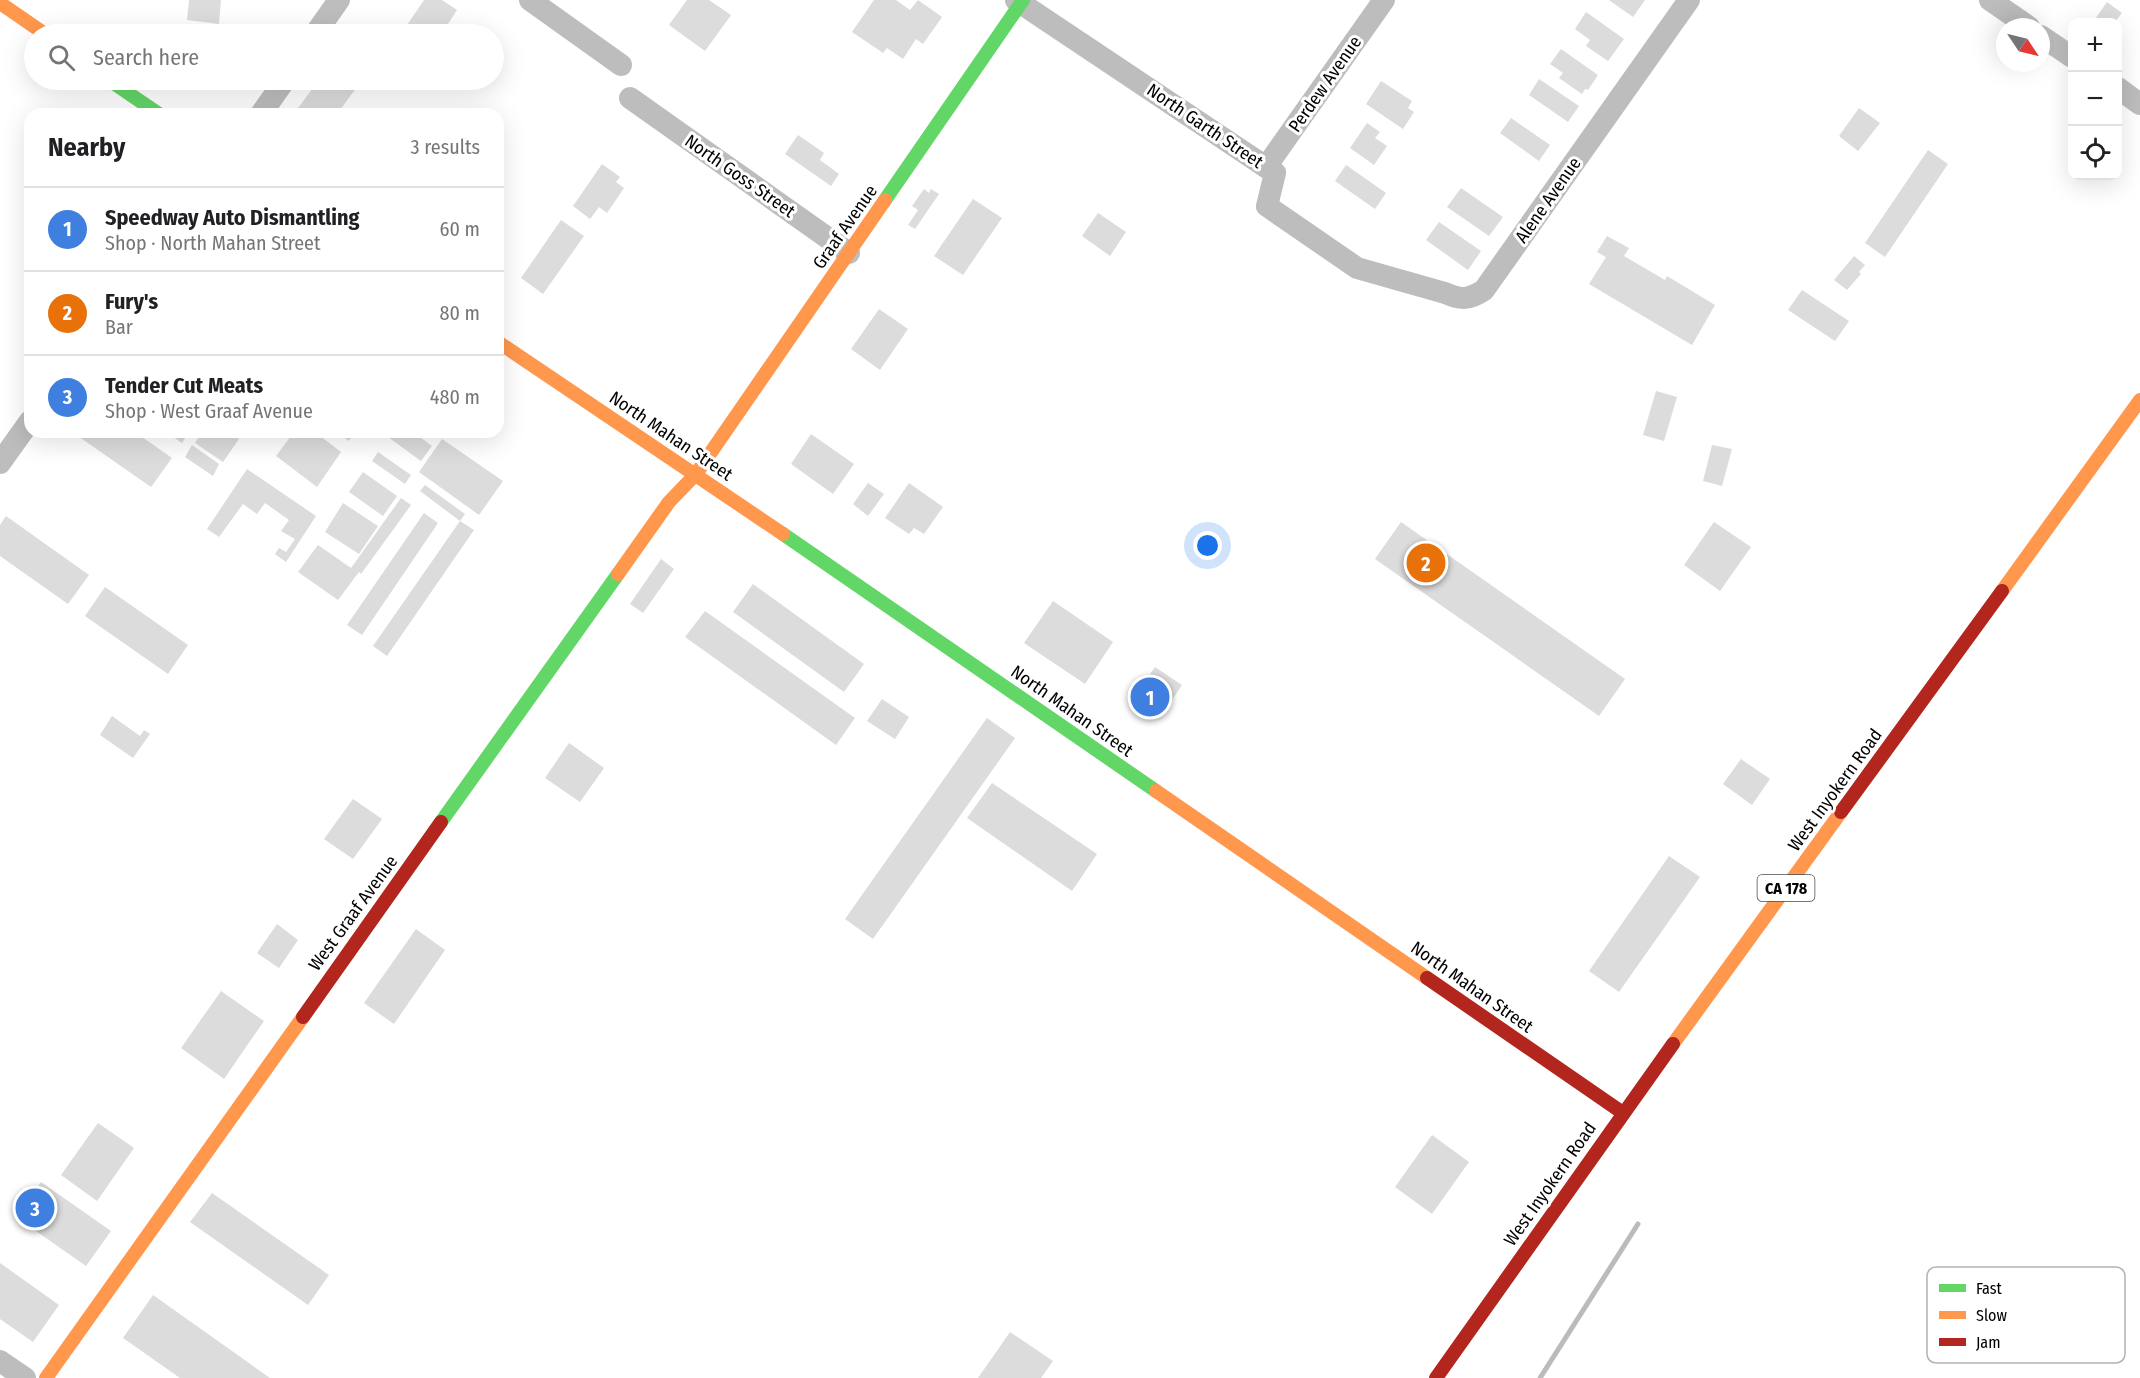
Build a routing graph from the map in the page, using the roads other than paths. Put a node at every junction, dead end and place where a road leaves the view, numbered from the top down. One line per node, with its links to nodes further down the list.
1 (339, 0): 10 (street)
2 (530, 0): 13 (street)
3 (1384, 0): 21 (street, Perdew Avenue)
4 (1689, 0): 23 (street, Alene Avenue)
5 (1990, 0): 8 (street)
6 (1020, 1): 21 (street, North Garth Street); 22 (street, Graaf Avenue)
7 (0, 3): 9 (street)
8 (2016, 18)
9 (30, 24)
10 (322, 24)
11 (2050, 42): 12 (street)
12 (2068, 54)
13 (621, 65)
14 (124, 90): 19 (street)
15 (278, 90): 20 (street)
16 (2122, 91): 18 (street)
17 (630, 98): 22 (street, North Goss Street)
18 (2140, 104)
19 (150, 108)
20 (265, 108)
21 (1266, 167): 23 (street, North Garth Street)
22 (849, 254): 28 (street, Graaf Avenue)
23 (1357, 268)
24 (504, 346): 28 (street, North Mahan Street)
25 (2140, 400): 29 (street, West Inyokern Road / CA 178)
26 (24, 429): 27 (street)
27 (0, 463)
28 (696, 474): 29 (street, North Mahan Street); 32 (street, West Graaf Avenue)
29 (1623, 1113): 33 (street, West Inyokern Road / CA 178)
30 (0, 1361): 31 (street)
31 (25, 1378)
32 (46, 1378)
33 (1436, 1378)

